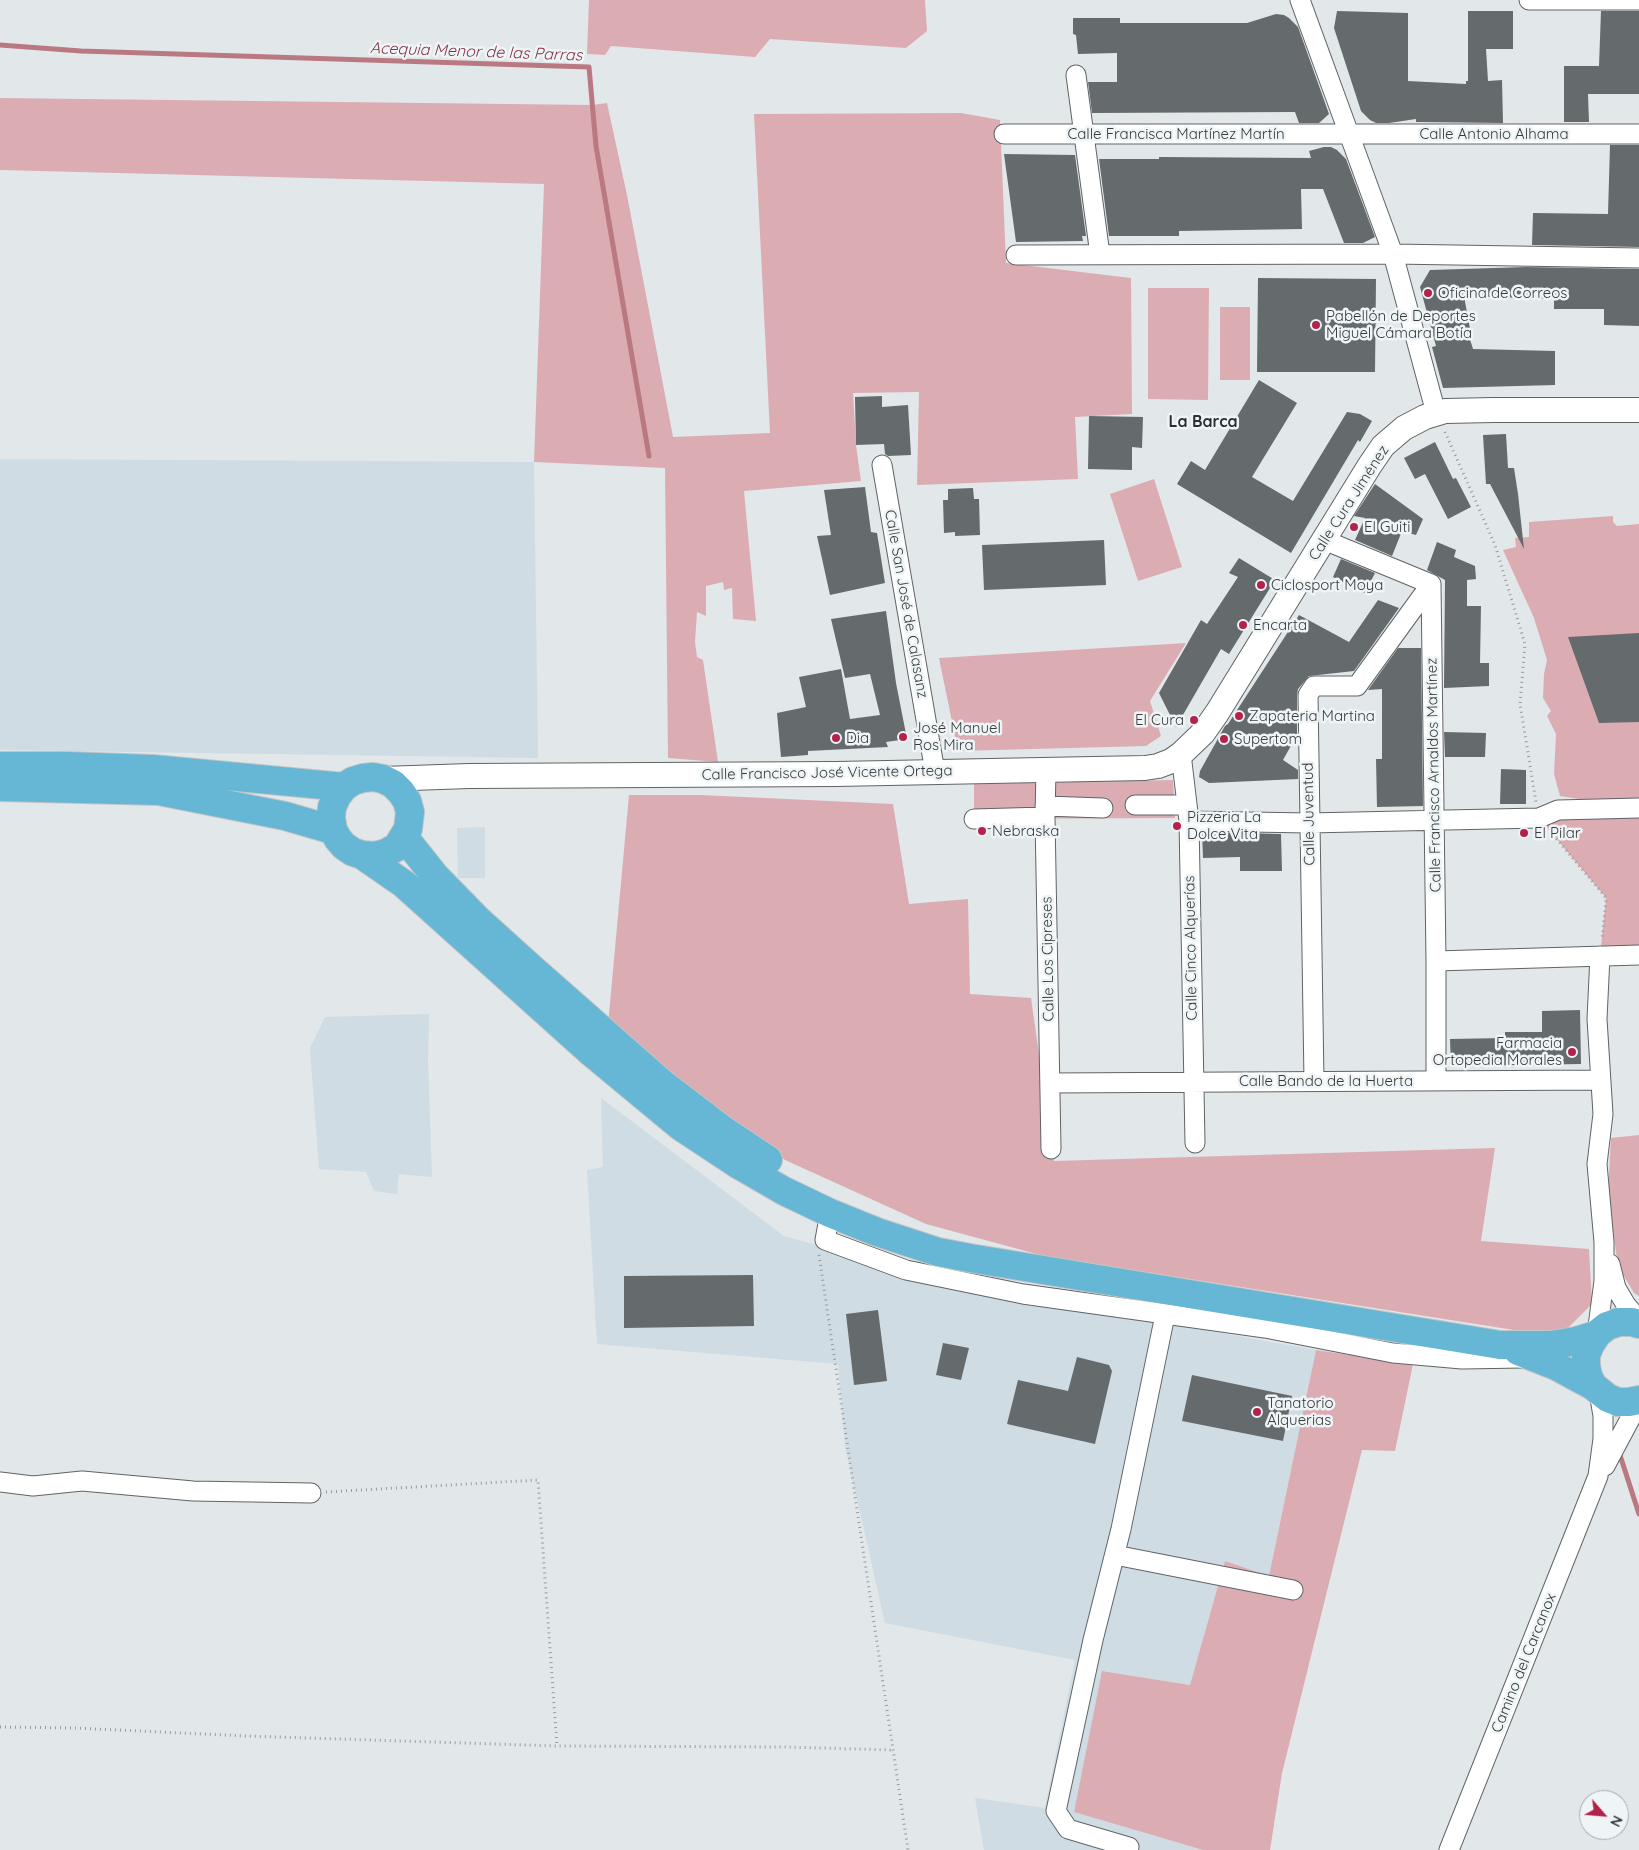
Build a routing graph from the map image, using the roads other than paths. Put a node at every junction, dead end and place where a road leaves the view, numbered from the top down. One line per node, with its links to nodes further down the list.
1 (1300, 0): 7 (street)
2 (1529, 0): 3 (street)
3 (1639, 0)
4 (1076, 75): 6 (street)
5 (1004, 134): 6 (street, Calle Francisca Martínez Martín)
6 (1084, 134): 7 (street, Calle Francisca Martínez Martín); 11 (street)
7 (1349, 134): 8 (street, Calle Antonio Alhama); 9 (street)
8 (1639, 134)
9 (1393, 254): 11 (street); 12 (street); 14 (street)
10 (1016, 255): 11 (street)
11 (1100, 255)
12 (1639, 258)
13 (1639, 410): 14 (street, Calle Cura Jiménez)
14 (1436, 413): 16 (street, Calle Cura Jiménez)
15 (882, 465): 21 (street, Calle San José de Calasanz)
16 (1324, 540): 17 (street); 18 (street, Calle Cura Jiménez)
17 (1431, 584): 32 (street, Calle Francisco Arnaldos Martínez); 33 (street, Calle Juventud)
18 (1181, 754): 20 (street, Calle Francisco José Vicente Ortega); 30 (street, Calle Cinco Alquerías)
19 (0, 766): 25 (highway)
20 (1046, 770): 21 (street, Calle Francisco José Vicente Ortega); 29 (street, Calle Los Cipreses)
21 (935, 772): 22 (street, Calle Francisco José Vicente Ortega)
22 (469, 776): 23 (street); 34 (street)
23 (383, 779): 25 (highway); 34 (highway)
24 (0, 787): 35 (highway)
25 (344, 787): 35 (highway)
26 (1136, 805): 30 (street)
27 (1103, 808): 29 (street)
28 (1639, 808): 32 (street)
29 (1045, 811): 31 (street); 44 (street, Calle Los Cipreses)
30 (1188, 813): 33 (street); 43 (street, Calle Cinco Alquerías)
31 (974, 819)
32 (1434, 821): 33 (street); 39 (street, Calle Francisco Arnaldos Martínez)
33 (1309, 823): 41 (street, Calle Juventud)
34 (407, 824): 36 (highway); 49 (highway)
35 (333, 830): 36 (highway)
36 (362, 855): 47 (highway)
37 (1639, 955): 38 (street)
38 (1600, 956): 39 (street); 40 (street)
39 (1436, 961): 42 (street, Calle Francisco Arnaldos Martínez)
40 (1601, 1080): 42 (street, Calle Bando de la Huerta); 48 (street)
41 (1314, 1081): 42 (street, Calle Bando de la Huerta); 43 (street, Calle Bando de la Huerta)
42 (1436, 1081)
43 (1194, 1082): 44 (street, Calle Bando de la Huerta); 45 (street, Calle Cinco Alquerías)
44 (1050, 1083): 46 (street, Calle Los Cipreses)
45 (1195, 1143)
46 (1051, 1149)
47 (830, 1213): 49 (highway); 50 (street)
48 (1604, 1242): 51 (street); 53 (street)
49 (1002, 1264): 54 (highway)
50 (1165, 1316): 55 (street); 61 (street)
51 (1639, 1320)
52 (1639, 1324): 53 (highway)
53 (1597, 1334): 54 (highway); 56 (highway)
54 (1500, 1345): 55 (highway)
55 (1538, 1358): 56 (highway)
56 (1596, 1389): 57 (highway); 58 (street)
57 (1639, 1401): 58 (street)
58 (1598, 1476): 64 (street, Camino del Carcanox)
59 (0, 1482): 60 (street)
60 (310, 1492)
61 (1115, 1555): 62 (street); 63 (street)
62 (1293, 1590)
63 (1128, 1850)
64 (1449, 1850)

